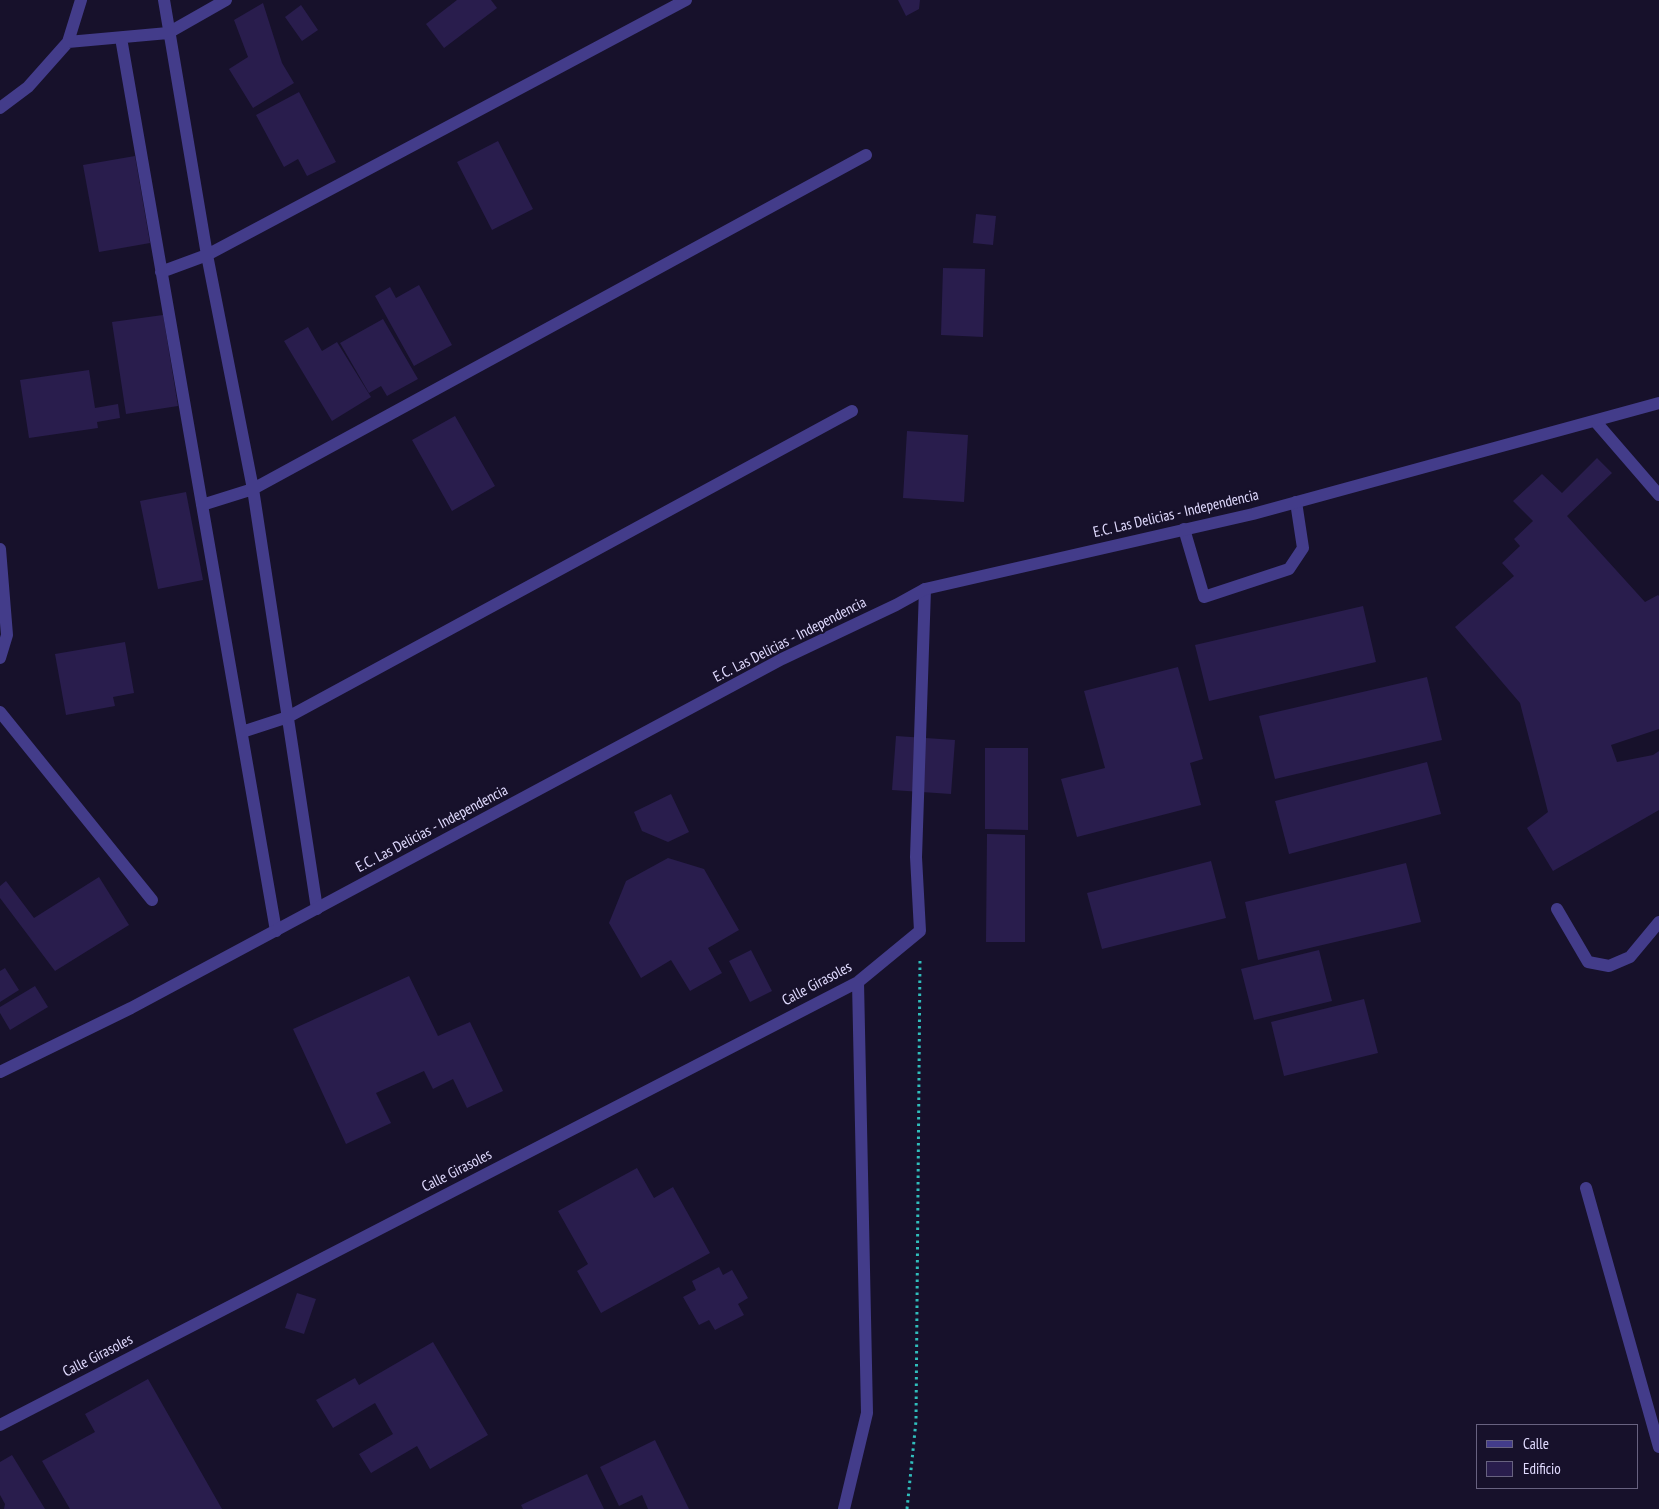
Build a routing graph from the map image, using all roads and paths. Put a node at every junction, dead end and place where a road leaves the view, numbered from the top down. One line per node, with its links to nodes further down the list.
1 (81, 0): 7 (street)
2 (164, 0): 5 (street)
3 (226, 0): 5 (street)
4 (686, 0): 10 (street)
5 (168, 33): 6 (street); 10 (street)
6 (121, 38): 7 (street); 11 (street)
7 (68, 42): 8 (street)
8 (0, 108)
9 (866, 155): 15 (street)
10 (207, 255): 11 (street); 15 (street)
11 (162, 272): 18 (street)
12 (1659, 403): 14 (street, E.C. Las Delicias - Independencia)
13 (852, 411): 24 (street)
14 (1596, 420): 16 (street); 17 (street, E.C. Las Delicias - Independencia)
15 (252, 489): 18 (street); 24 (street)
16 (1659, 495)
17 (1296, 502): 19 (street, E.C. Las Delicias - Independencia); 19 (street)
18 (202, 505): 25 (street)
19 (1184, 529): 21 (street, E.C. Las Delicias - Independencia)
20 (0, 549): 22 (street)
21 (925, 589): 27 (street, E.C. Las Delicias - Independencia); 31 (street)
22 (0, 658)
23 (0, 712): 26 (street)
24 (288, 718): 25 (street); 27 (street)
25 (242, 732): 30 (street)
26 (152, 900)
27 (317, 909): 30 (street, E.C. Las Delicias - Independencia)
28 (1556, 909): 29 (street)
29 (1659, 922)
30 (276, 931): 33 (street, E.C. Las Delicias - Independencia)
31 (920, 931): 32 (street, Calle Girasoles); 38 (path)
32 (858, 982): 35 (street, Calle Girasoles); 37 (street)
33 (0, 1072)
34 (1586, 1188): 36 (street)
35 (0, 1425)
36 (1659, 1447)
37 (844, 1509)
38 (907, 1509)

